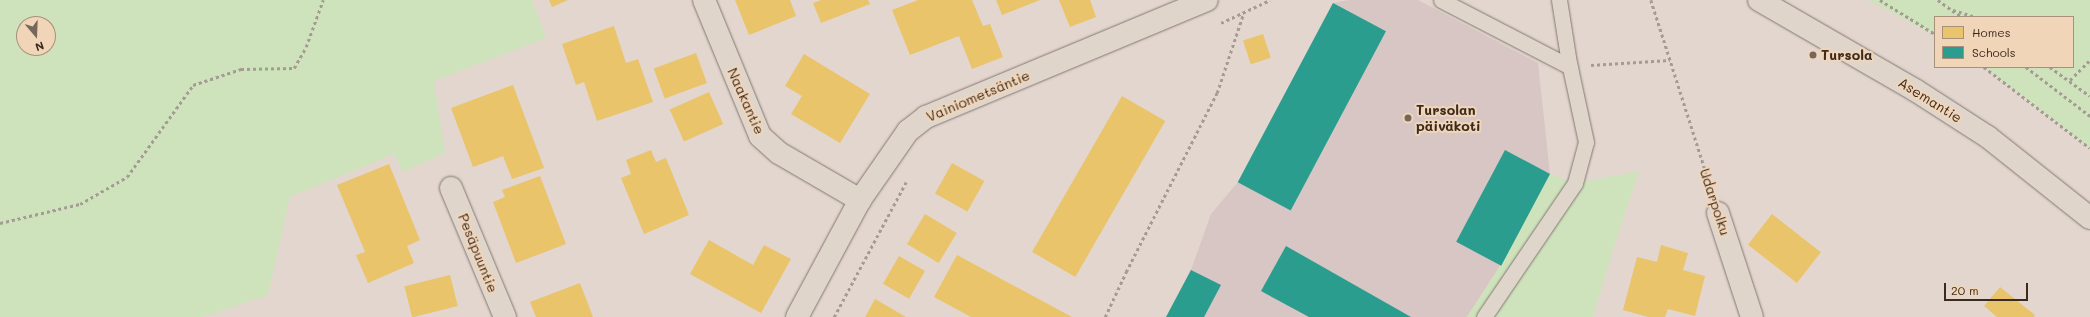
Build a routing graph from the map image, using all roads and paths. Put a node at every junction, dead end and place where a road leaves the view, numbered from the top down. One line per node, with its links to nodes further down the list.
1 (323, 0): 32 (path)
2 (704, 0): 29 (street, Naakantie)
3 (1207, 0): 29 (street, Vainiometsäntie)
4 (1270, 0): 12 (path)
5 (1441, 0): 19 (lane)
6 (1651, 0): 17 (path, Udarpolku)
7 (1760, 0): 31 (street, Asemantie)
8 (1880, 0): 16 (path)
9 (1938, 0): 11 (path)
10 (1556, 1): 19 (lane)
11 (1951, 9): 13 (path); 14 (path)
12 (1243, 14): 15 (path); 36 (path)
13 (1960, 16)
14 (1973, 16)
15 (1214, 26)
16 (1934, 33)
17 (1670, 60): 19 (path); 30 (path, Udarpolku)
18 (2090, 60): 23 (path)
19 (1570, 67): 37 (lane)
20 (1985, 68): 26 (path)
21 (2027, 68): 25 (path)
22 (2052, 68): 23 (path)
23 (2070, 80): 24 (path)
24 (2090, 96)
25 (2090, 116)
26 (2090, 148)
27 (910, 176): 35 (path)
28 (451, 188): 33 (street, Pesäpuuntie)
29 (860, 200): 34 (street, Vainiometsäntie)
30 (1718, 212): 38 (street, Udarpolku)
31 (2090, 218)
32 (0, 223)
33 (505, 317)
34 (797, 317)
35 (834, 317)
36 (1105, 317)
37 (1484, 317)
38 (1752, 317)

